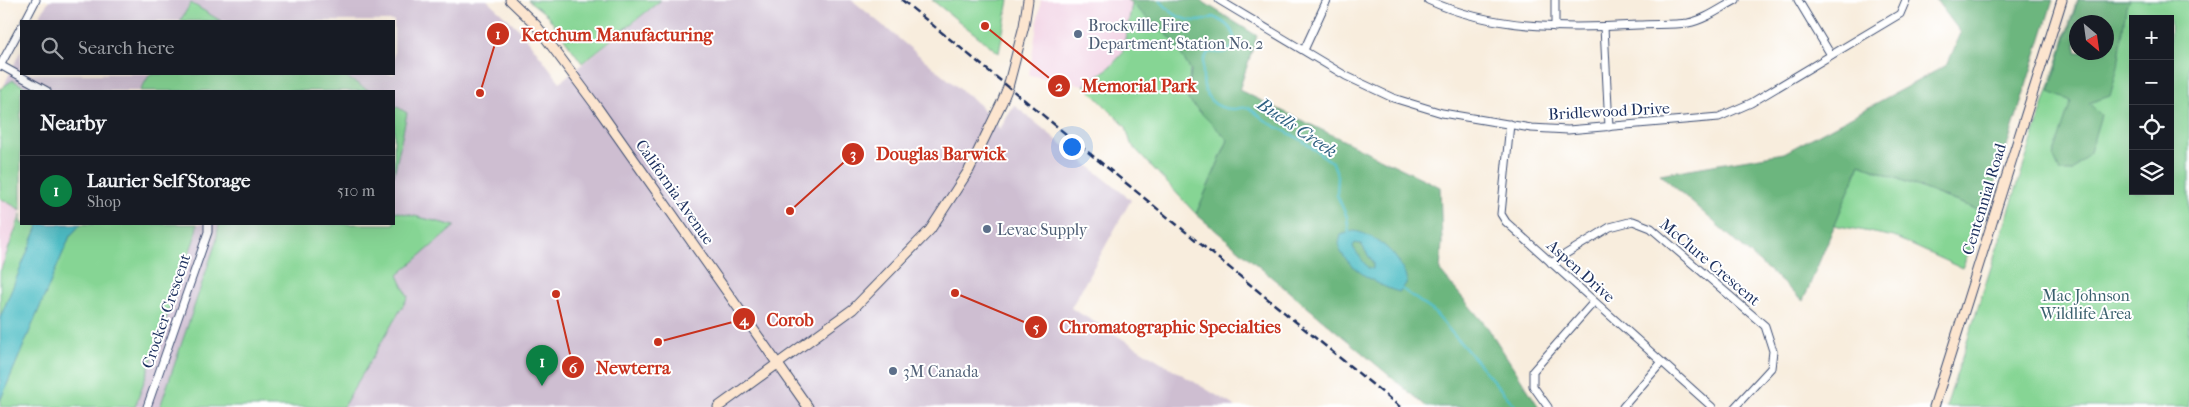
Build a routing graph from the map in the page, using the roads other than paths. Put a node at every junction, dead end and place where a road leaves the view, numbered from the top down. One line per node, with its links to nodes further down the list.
1 (36, 0): 12 (street)
2 (510, 0): 26 (street, California Avenue)
3 (1028, 0): 26 (street)
4 (1219, 0): 16 (street, Bridlewood Drive)
5 (1327, 0): 16 (street)
6 (1428, 0): 13 (street)
7 (1555, 0): 13 (street)
8 (1736, 0): 14 (street)
9 (1798, 0): 17 (street)
10 (2062, 0): 34 (street, Centennial Road)
11 (1906, 1): 17 (street, Bridlewood Drive)
12 (25, 20)
13 (1555, 27): 14 (street)
14 (1604, 27): 21 (street)
15 (20, 30): 18 (street)
16 (1304, 50): 20 (street, Bridlewood Drive)
17 (1831, 55): 21 (street, Bridlewood Drive)
18 (0, 65): 19 (street)
19 (45, 90)
20 (1510, 124): 21 (street, Bridlewood Drive); 23 (street, Aspen Drive)
21 (1609, 128)
22 (208, 225): 27 (street, Crocker Crescent)
23 (1550, 263): 24 (street, Aspen Drive); 33 (street, McClure Crescent)
24 (1593, 303): 25 (street, Aspen Drive); 30 (street)
25 (1661, 363): 31 (street); 32 (street, Aspen Drive)
26 (777, 364): 28 (street); 29 (street, California Avenue)
27 (147, 407)
28 (718, 407)
29 (808, 407)
30 (1548, 407)
31 (1623, 407)
32 (1712, 407)
33 (1735, 407)
34 (1934, 407)

